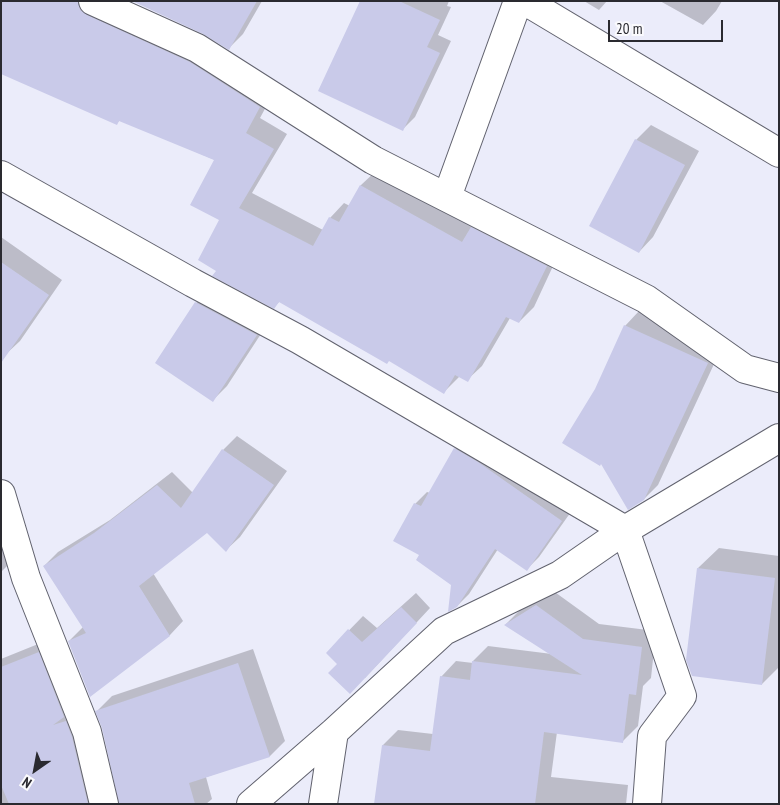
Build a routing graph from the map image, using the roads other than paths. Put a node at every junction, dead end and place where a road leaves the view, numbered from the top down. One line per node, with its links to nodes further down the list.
1 (93, 1): 6 (street)
2 (518, 1): 6 (street)
3 (525, 1): 4 (street)
4 (779, 153)
5 (1, 175): 10 (street)
6 (447, 197): 7 (street)
7 (779, 378)
8 (779, 438): 10 (street)
9 (1, 494): 12 (street)
10 (625, 530): 11 (street); 15 (street)
11 (334, 732): 13 (street); 14 (street)
12 (104, 804)
13 (251, 804)
14 (323, 804)
15 (647, 804)

